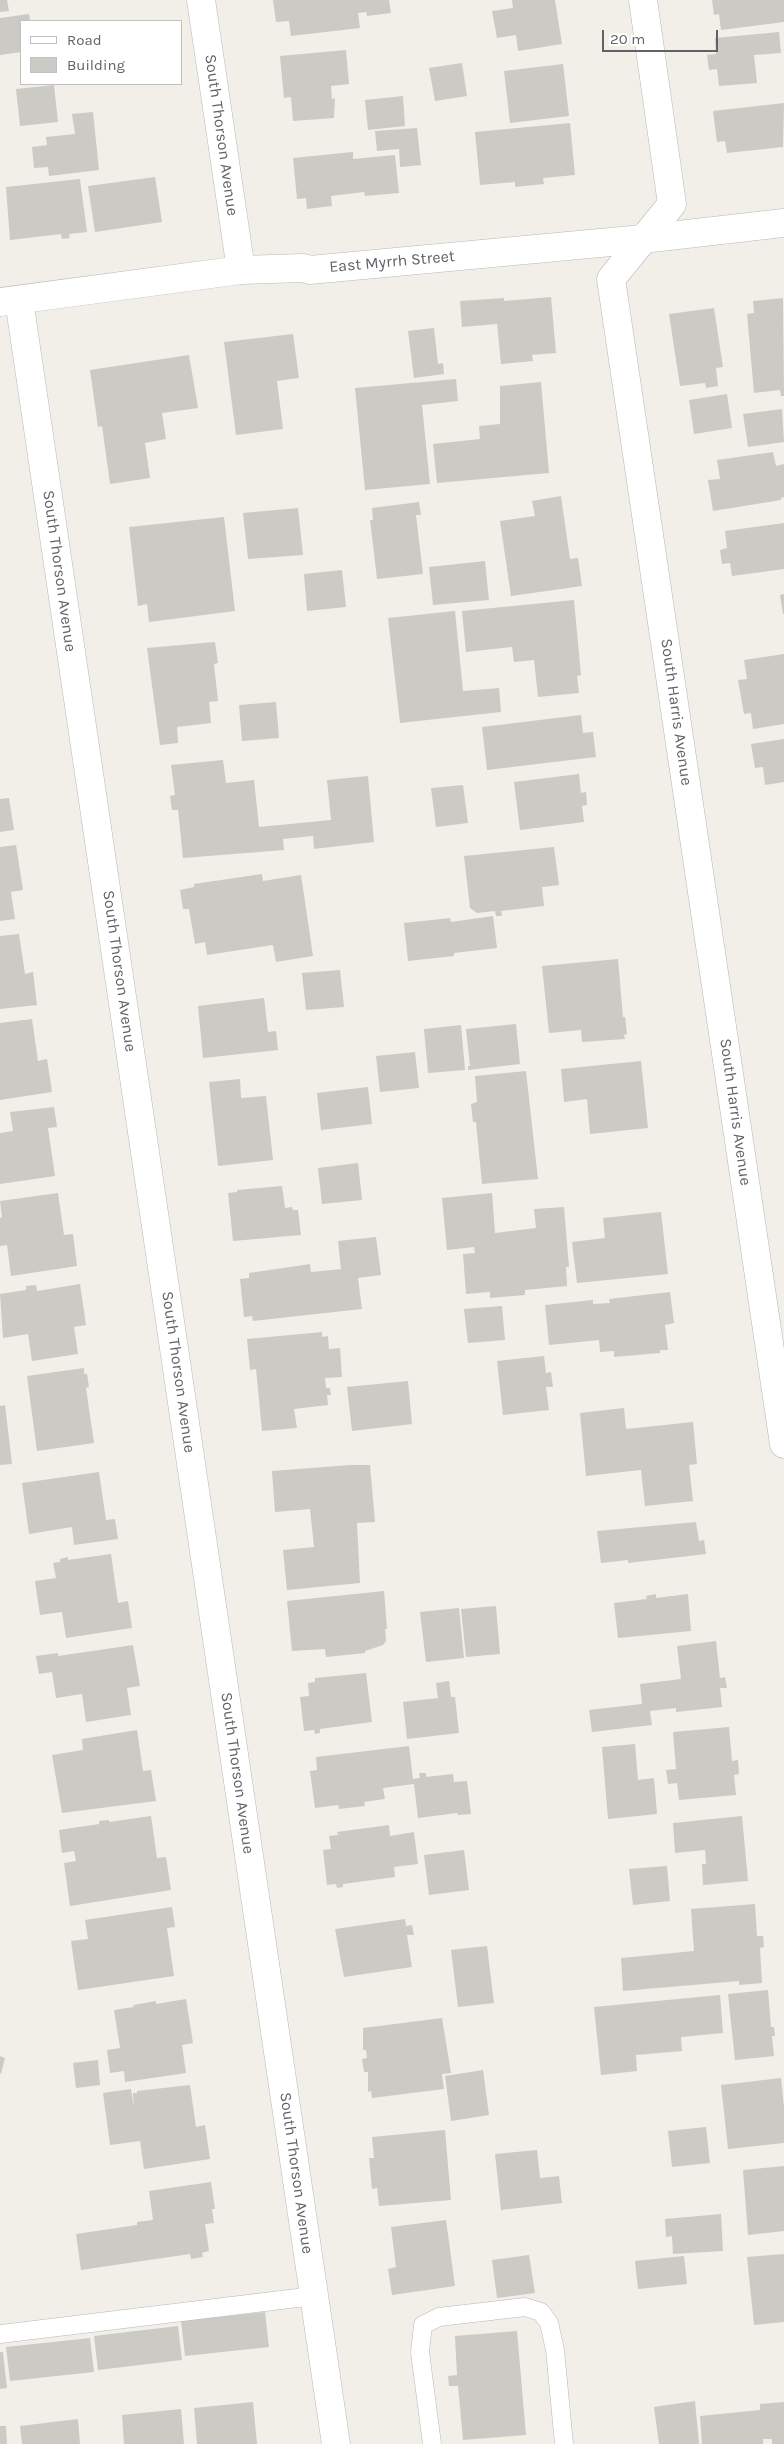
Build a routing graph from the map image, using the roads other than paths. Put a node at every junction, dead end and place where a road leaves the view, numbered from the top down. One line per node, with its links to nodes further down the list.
1 (200, 0): 5 (street, South Thorson Avenue)
2 (643, 0): 4 (street, South Harris Avenue)
3 (784, 223): 4 (street, East Myrrh Street)
4 (643, 239): 5 (street, East Myrrh Street); 7 (street, South Harris Avenue)
5 (240, 270): 6 (street, East Myrrh Street)
6 (10, 301): 9 (street, South Thorson Avenue)
7 (782, 1415): 8 (street, South Harris Avenue)
8 (784, 1444)
9 (314, 2296): 10 (lane); 11 (street, South Thorson Avenue)
10 (0, 2334)
11 (336, 2444)
12 (432, 2444): 13 (lane)
13 (564, 2444)

